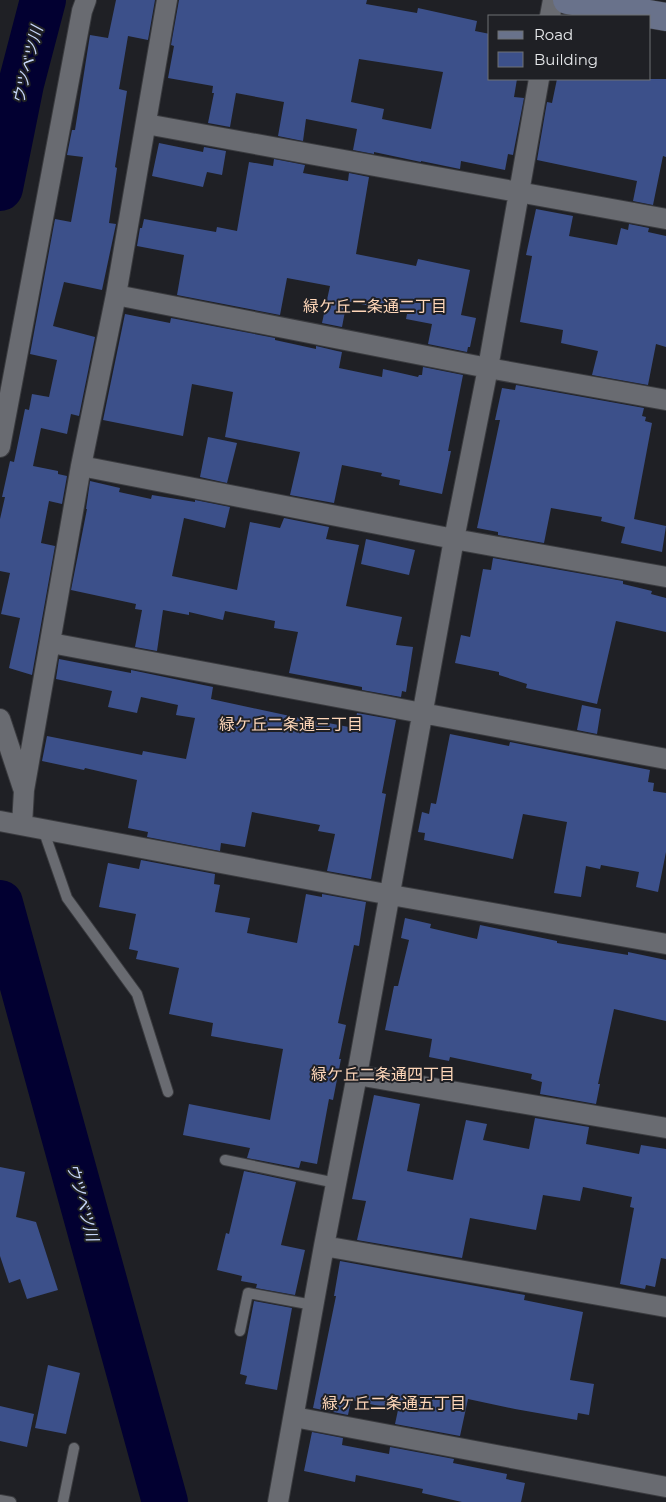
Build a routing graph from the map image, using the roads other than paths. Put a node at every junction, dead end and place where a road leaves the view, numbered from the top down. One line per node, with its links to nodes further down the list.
1 (86, 0): 16 (street)
2 (167, 0): 10 (street)
3 (553, 0): 5 (street)
4 (567, 0): 6 (street)
5 (550, 15)
6 (650, 15)
7 (651, 15): 8 (street)
8 (666, 18)
9 (539, 80): 11 (street)
10 (146, 124): 11 (street); 13 (street)
11 (518, 192): 12 (street); 14 (street)
12 (666, 219)
13 (116, 295): 14 (street); 17 (street)
14 (488, 368): 15 (street); 18 (street)
15 (666, 400)
16 (0, 447)
17 (81, 466): 18 (street); 20 (street)
18 (454, 539): 19 (street); 21 (street)
19 (666, 577)
20 (51, 643): 21 (street); 24 (street)
21 (424, 714): 23 (street); 27 (street)
22 (0, 718): 24 (street)
23 (666, 759)
24 (24, 790): 25 (street)
25 (11, 823): 26 (street)
26 (43, 829): 27 (street); 30 (lane)
27 (390, 895): 28 (street); 29 (street)
28 (666, 944)
29 (358, 1075): 31 (street); 33 (street)
30 (168, 1092)
31 (666, 1128)
32 (225, 1160): 33 (lane)
33 (336, 1182): 34 (street)
34 (324, 1246): 35 (street); 36 (street)
35 (314, 1305): 37 (lane); 38 (street)
36 (666, 1307)
37 (240, 1331)
38 (294, 1417): 40 (street); 44 (street)
39 (74, 1448): 43 (lane)
40 (666, 1487)
41 (0, 1500): 42 (lane)
42 (11, 1502)
43 (63, 1502)
44 (278, 1502)

